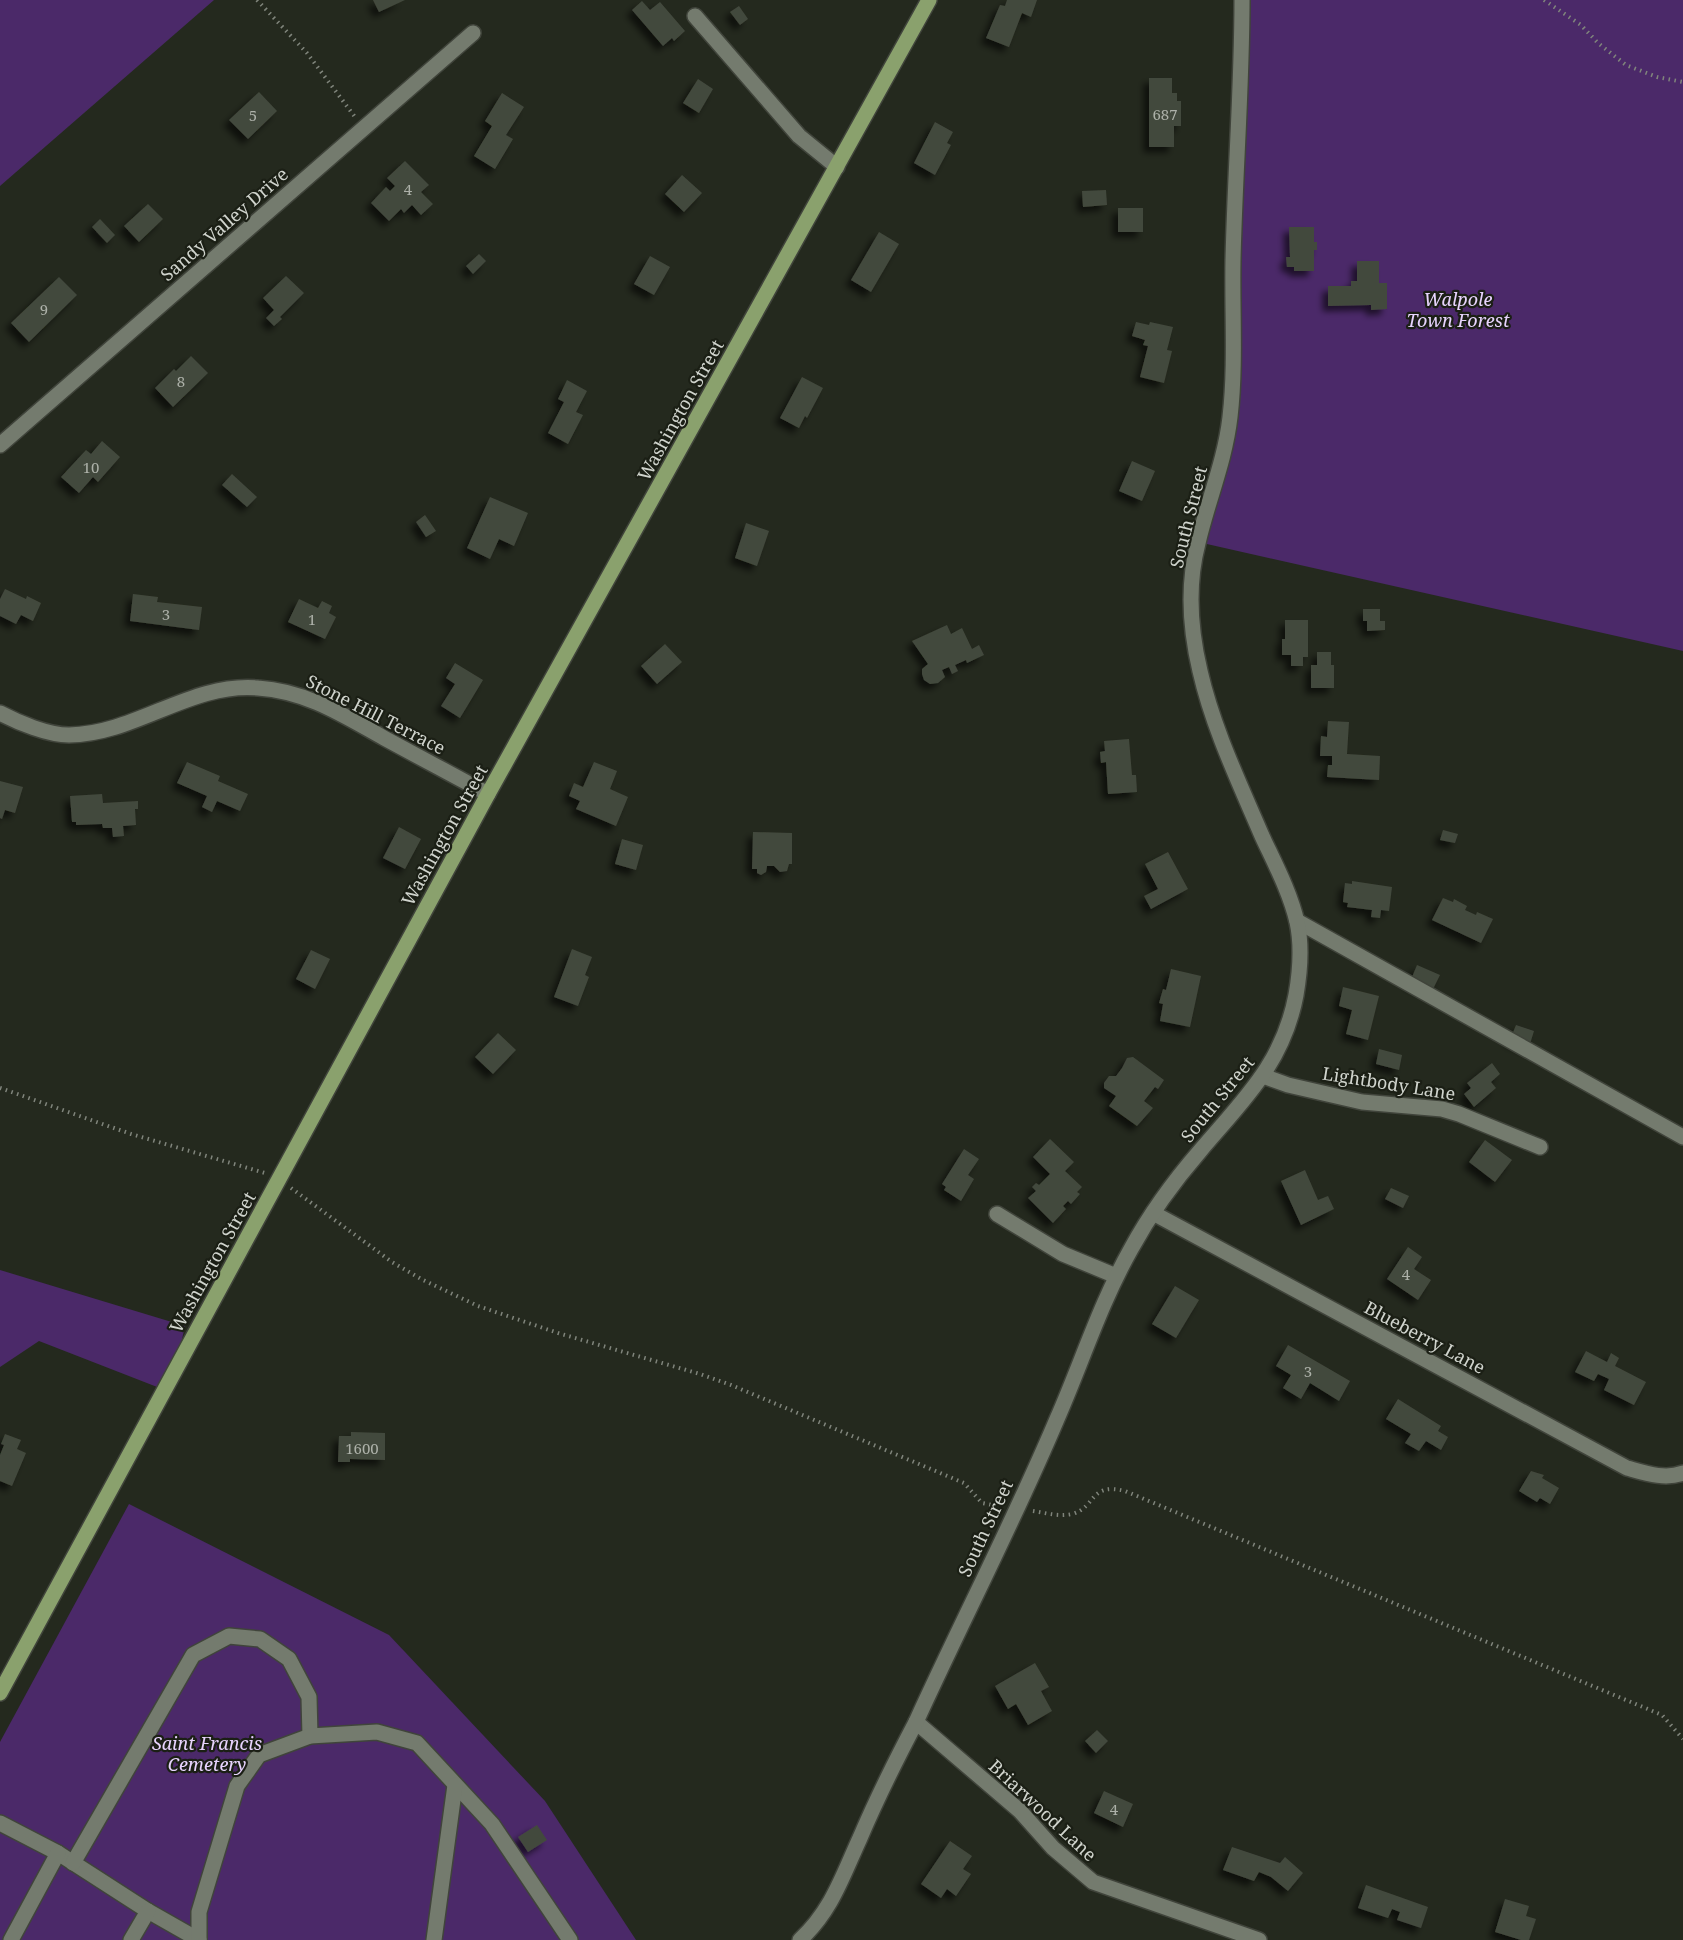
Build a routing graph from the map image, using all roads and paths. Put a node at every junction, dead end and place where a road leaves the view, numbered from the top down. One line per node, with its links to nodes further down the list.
1 (257, 0): 8 (path)
2 (929, 0): 9 (main road, Washington Street)
3 (1242, 0): 13 (street, South Street)
4 (1544, 0): 7 (path)
5 (695, 16): 9 (street)
6 (473, 33): 8 (street, Sandy Valley Drive)
7 (1683, 82)
8 (363, 128): 10 (street, Sandy Valley Drive)
9 (837, 167): 12 (main road, Washington Street)
10 (0, 445)
11 (0, 713): 12 (street, Stone Hill Terrace)
12 (488, 794): 18 (main road, Washington Street)
13 (1297, 921): 14 (street, South Street); 16 (street)
14 (1263, 1076): 17 (street, Lightbody Lane); 19 (street, South Street)
15 (0, 1088): 18 (path)
16 (1683, 1137)
17 (1540, 1147)
18 (280, 1177): 23 (path); 24 (main road, Washington Street)
19 (1153, 1213): 21 (street, South Street); 22 (street, Blueberry Lane)
20 (997, 1214): 21 (street)
21 (1116, 1276): 23 (street, South Street)
22 (1683, 1473)
23 (1016, 1508): 25 (street, South Street); 27 (path)
24 (0, 1693)
25 (916, 1722): 33 (street, Briarwood Lane); 39 (street, South Street)
26 (310, 1737): 28 (street); 31 (street); 36 (street)
27 (1683, 1739)
28 (455, 1785): 37 (street); 38 (street)
29 (0, 1823): 30 (street)
30 (58, 1853): 31 (street); 34 (street)
31 (73, 1863): 32 (street)
32 (148, 1911): 35 (street); 36 (street)
33 (1238, 1936): 40 (street, Briarwood Lane)
34 (11, 1940)
35 (130, 1940)
36 (199, 1940)
37 (434, 1940)
38 (570, 1940)
39 (800, 1940)
40 (1259, 1940)

